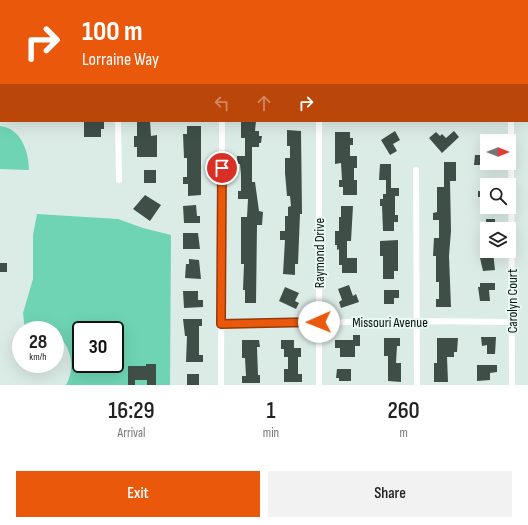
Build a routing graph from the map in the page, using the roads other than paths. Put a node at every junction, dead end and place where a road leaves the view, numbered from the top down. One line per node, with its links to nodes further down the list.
1 (118, 122): 6 (street)
2 (222, 122): 10 (street)
3 (319, 122): 8 (street, Raymond Drive)
4 (511, 122): 9 (street, Carolyn Court)
5 (416, 170): 7 (street)
6 (119, 180)
7 (417, 321): 8 (street, Missouri Avenue); 9 (street, Missouri Avenue); 13 (street)
8 (319, 322): 10 (street, Missouri Avenue); 12 (street, Raymond Drive)
9 (512, 322): 14 (street, Carolyn Court)
10 (221, 324): 11 (street)
11 (221, 385)
12 (319, 385)
13 (417, 385)
14 (512, 385)

